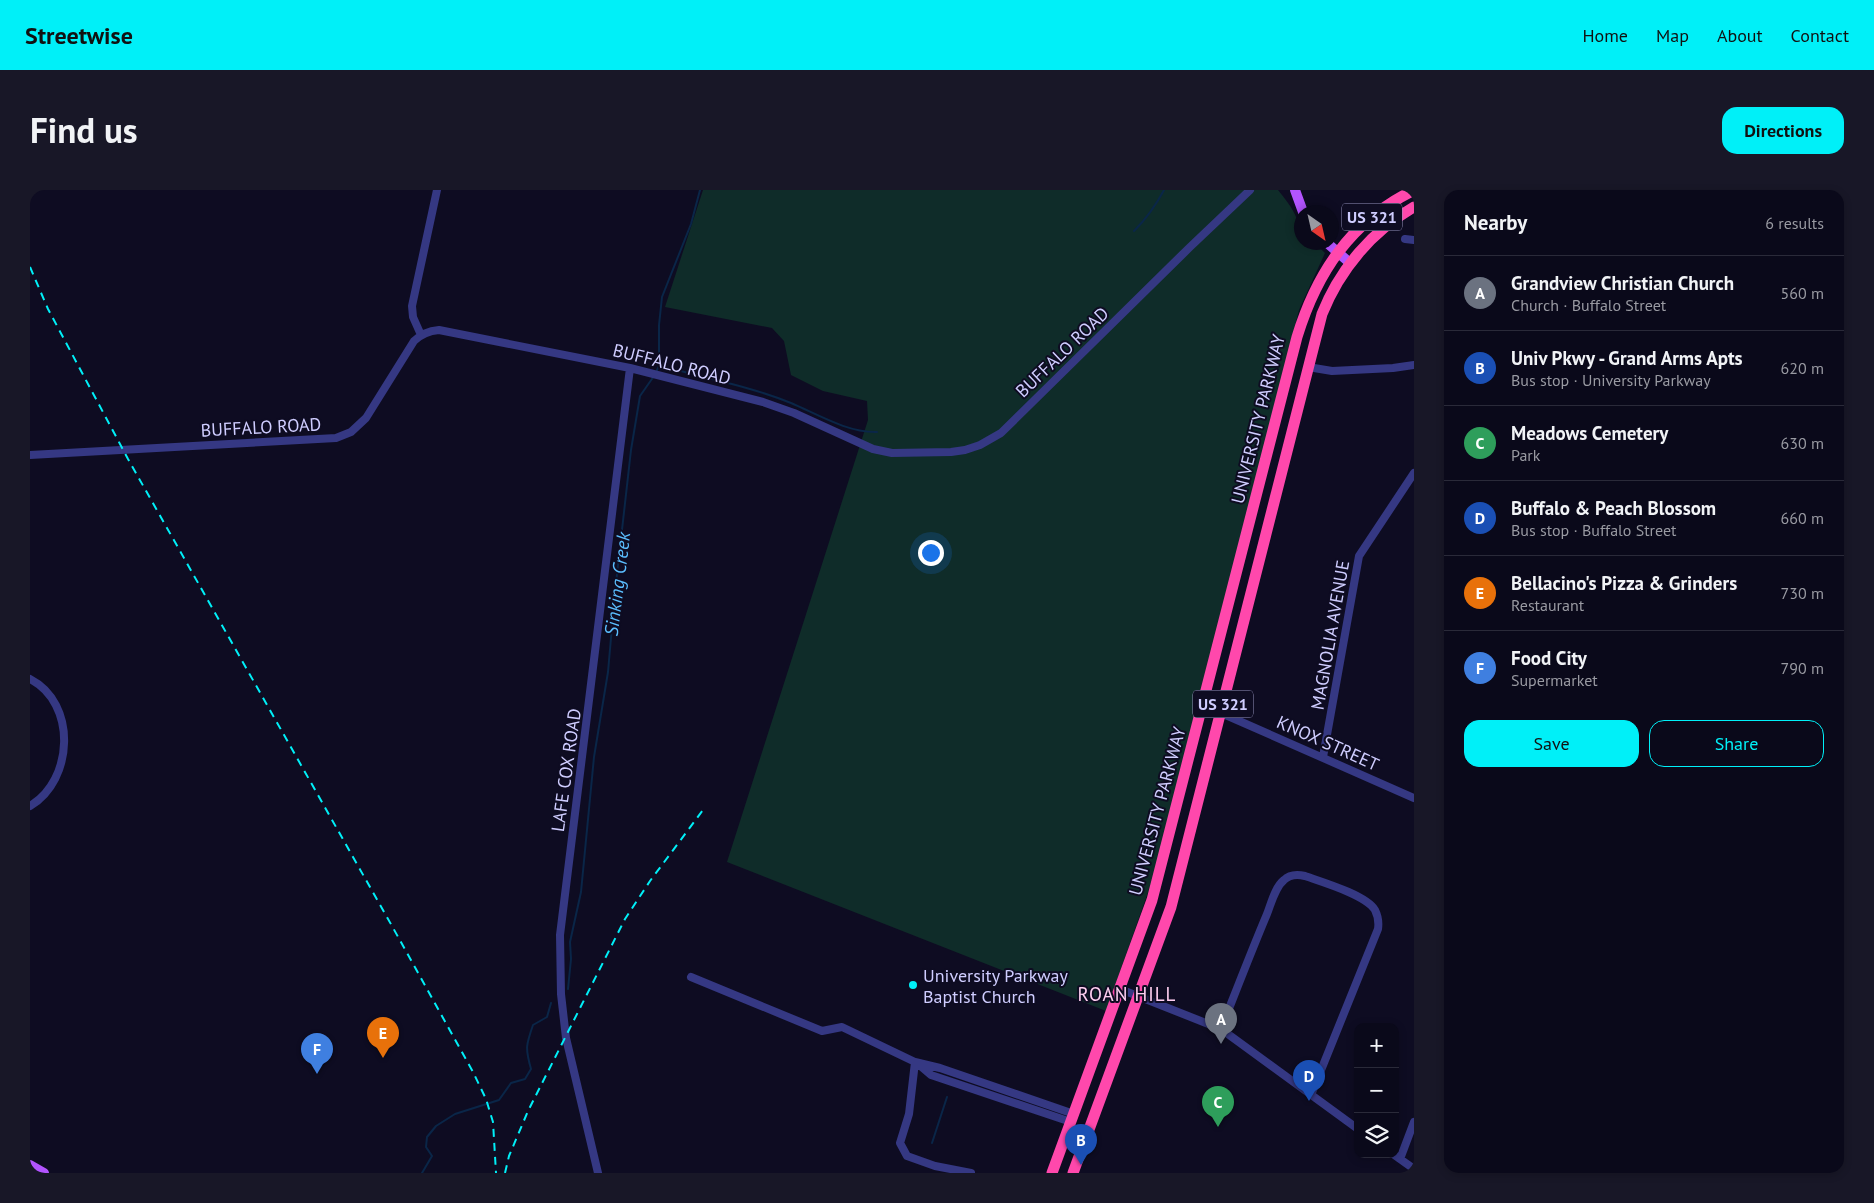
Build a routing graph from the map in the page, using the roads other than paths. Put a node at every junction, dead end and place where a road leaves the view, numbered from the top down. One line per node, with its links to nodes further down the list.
1 (437, 190): 12 (street)
2 (1250, 190): 15 (street, BUFFALO ROAD)
3 (1295, 190): 5 (main road)
4 (1414, 190): 10 (highway, UNIVERSITY PARKWAY / US 321)
5 (1300, 205)
6 (1414, 208): 11 (highway, UNIVERSITY PARKWAY / US 321)
7 (1405, 239): 8 (street)
8 (1414, 240)
9 (1336, 250): 10 (main road)
10 (1338, 252): 11 (main road); 18 (highway, UNIVERSITY PARKWAY / US 321)
11 (1350, 263): 14 (highway, UNIVERSITY PARKWAY / US 321)
12 (421, 335): 15 (street, BUFFALO ROAD); 16 (street, BUFFALO ROAD)
13 (1414, 365): 14 (street)
14 (1308, 367): 19 (highway, UNIVERSITY PARKWAY / US 321)
15 (630, 368): 45 (street, LAFE COX ROAD)
16 (30, 455)
17 (1414, 473): 23 (street, MAGNOLIA AVENUE)
18 (1246, 536): 19 (highway); 21 (highway, UNIVERSITY PARKWAY / US 321)
19 (1265, 541): 22 (highway, UNIVERSITY PARKWAY / US 321)
20 (30, 679): 25 (street)
21 (1202, 707): 22 (street, KNOX STREET); 26 (highway, UNIVERSITY PARKWAY / US 321)
22 (1220, 712): 23 (street, KNOX STREET); 27 (highway, UNIVERSITY PARKWAY / US 321)
23 (1323, 758): 24 (street, KNOX STREET)
24 (1414, 798)
25 (30, 806)
26 (1165, 849): 27 (highway); 29 (highway, UNIVERSITY PARKWAY / US 321)
27 (1184, 855): 30 (highway, UNIVERSITY PARKWAY / US 321)
28 (691, 978): 32 (street)
29 (1120, 989): 30 (street); 33 (highway, UNIVERSITY PARKWAY / US 321)
30 (1138, 998): 31 (street); 34 (highway, UNIVERSITY PARKWAY / US 321)
31 (1221, 1029): 35 (street); 35 (street)
32 (915, 1062): 36 (street); 42 (street)
33 (1085, 1085): 34 (highway); 36 (highway, UNIVERSITY PARKWAY / US 321)
34 (1103, 1091): 48 (highway, UNIVERSITY PARKWAY / US 321)
35 (1311, 1095): 38 (street)
36 (1073, 1118): 47 (highway, UNIVERSITY PARKWAY / US 321)
37 (1414, 1122): 39 (street)
38 (1354, 1126)
39 (1399, 1151)
40 (1398, 1158): 43 (street)
41 (30, 1165): 44 (main road)
42 (934, 1169): 46 (street)
43 (1414, 1169)
44 (44, 1173)
45 (598, 1173)
46 (971, 1173)
47 (1052, 1173)
48 (1073, 1173)

